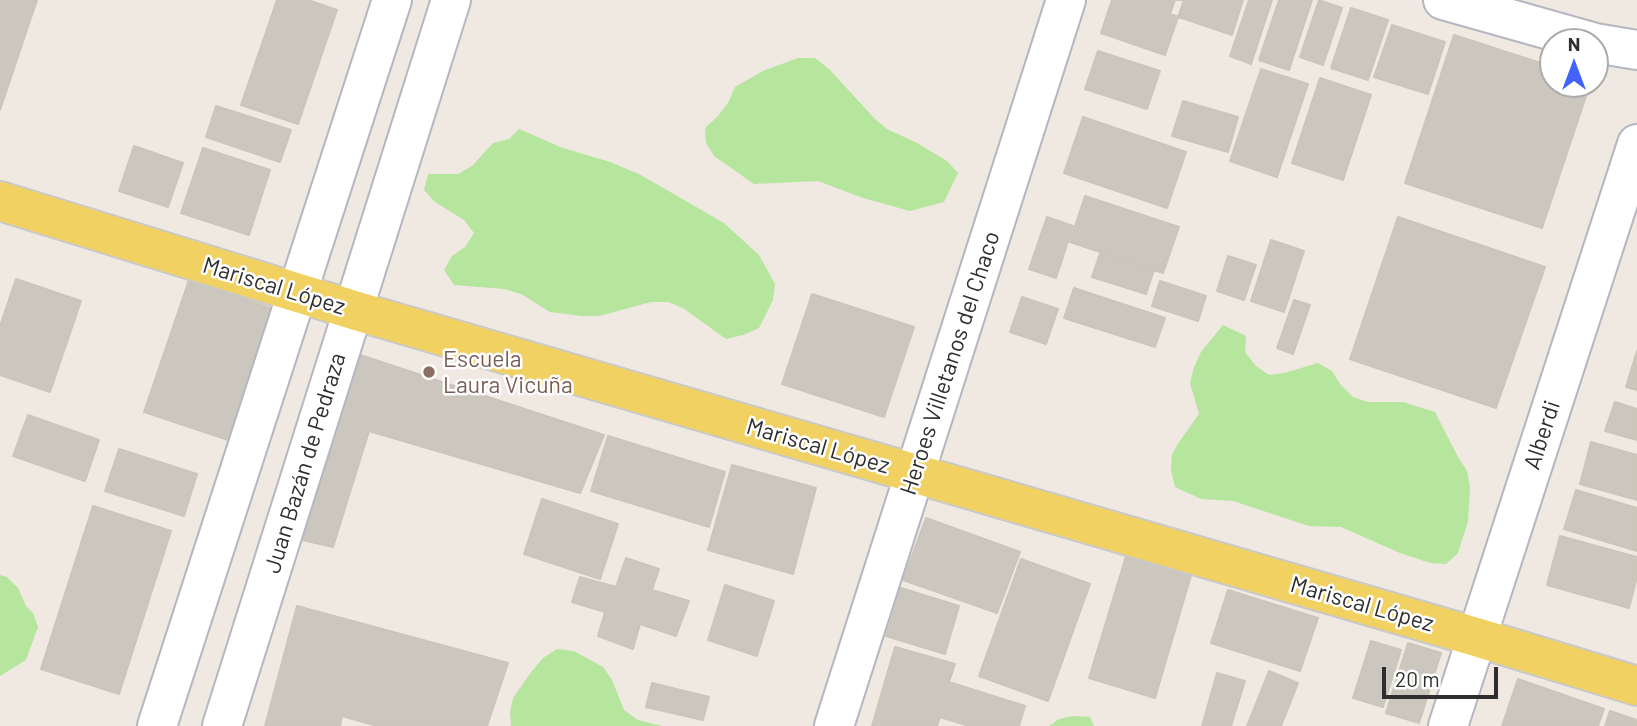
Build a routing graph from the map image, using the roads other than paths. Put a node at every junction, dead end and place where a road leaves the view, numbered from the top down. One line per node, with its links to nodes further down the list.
1 (392, 0): 10 (street)
2 (451, 0): 11 (street, Juan Bazán de Pedraza)
3 (1066, 0): 12 (street, Heroes Villetanos del Chaco)
4 (1443, 0): 5 (street)
5 (1544, 28)
6 (1609, 45): 7 (street)
7 (1637, 50)
8 (1637, 144): 13 (street, Alberdi)
9 (0, 201): 10 (main road, Mariscal López)
10 (297, 293): 11 (main road, Mariscal López); 15 (street)
11 (353, 310): 12 (main road, Mariscal López); 16 (street, Juan Bazán de Pedraza)
12 (914, 474): 13 (main road, Mariscal López); 17 (street, Heroes Villetanos del Chaco)
13 (1476, 637): 14 (main road, Mariscal López); 18 (street, Alberdi)
14 (1637, 686)
15 (157, 726)
16 (222, 726)
17 (834, 726)
18 (1448, 726)

